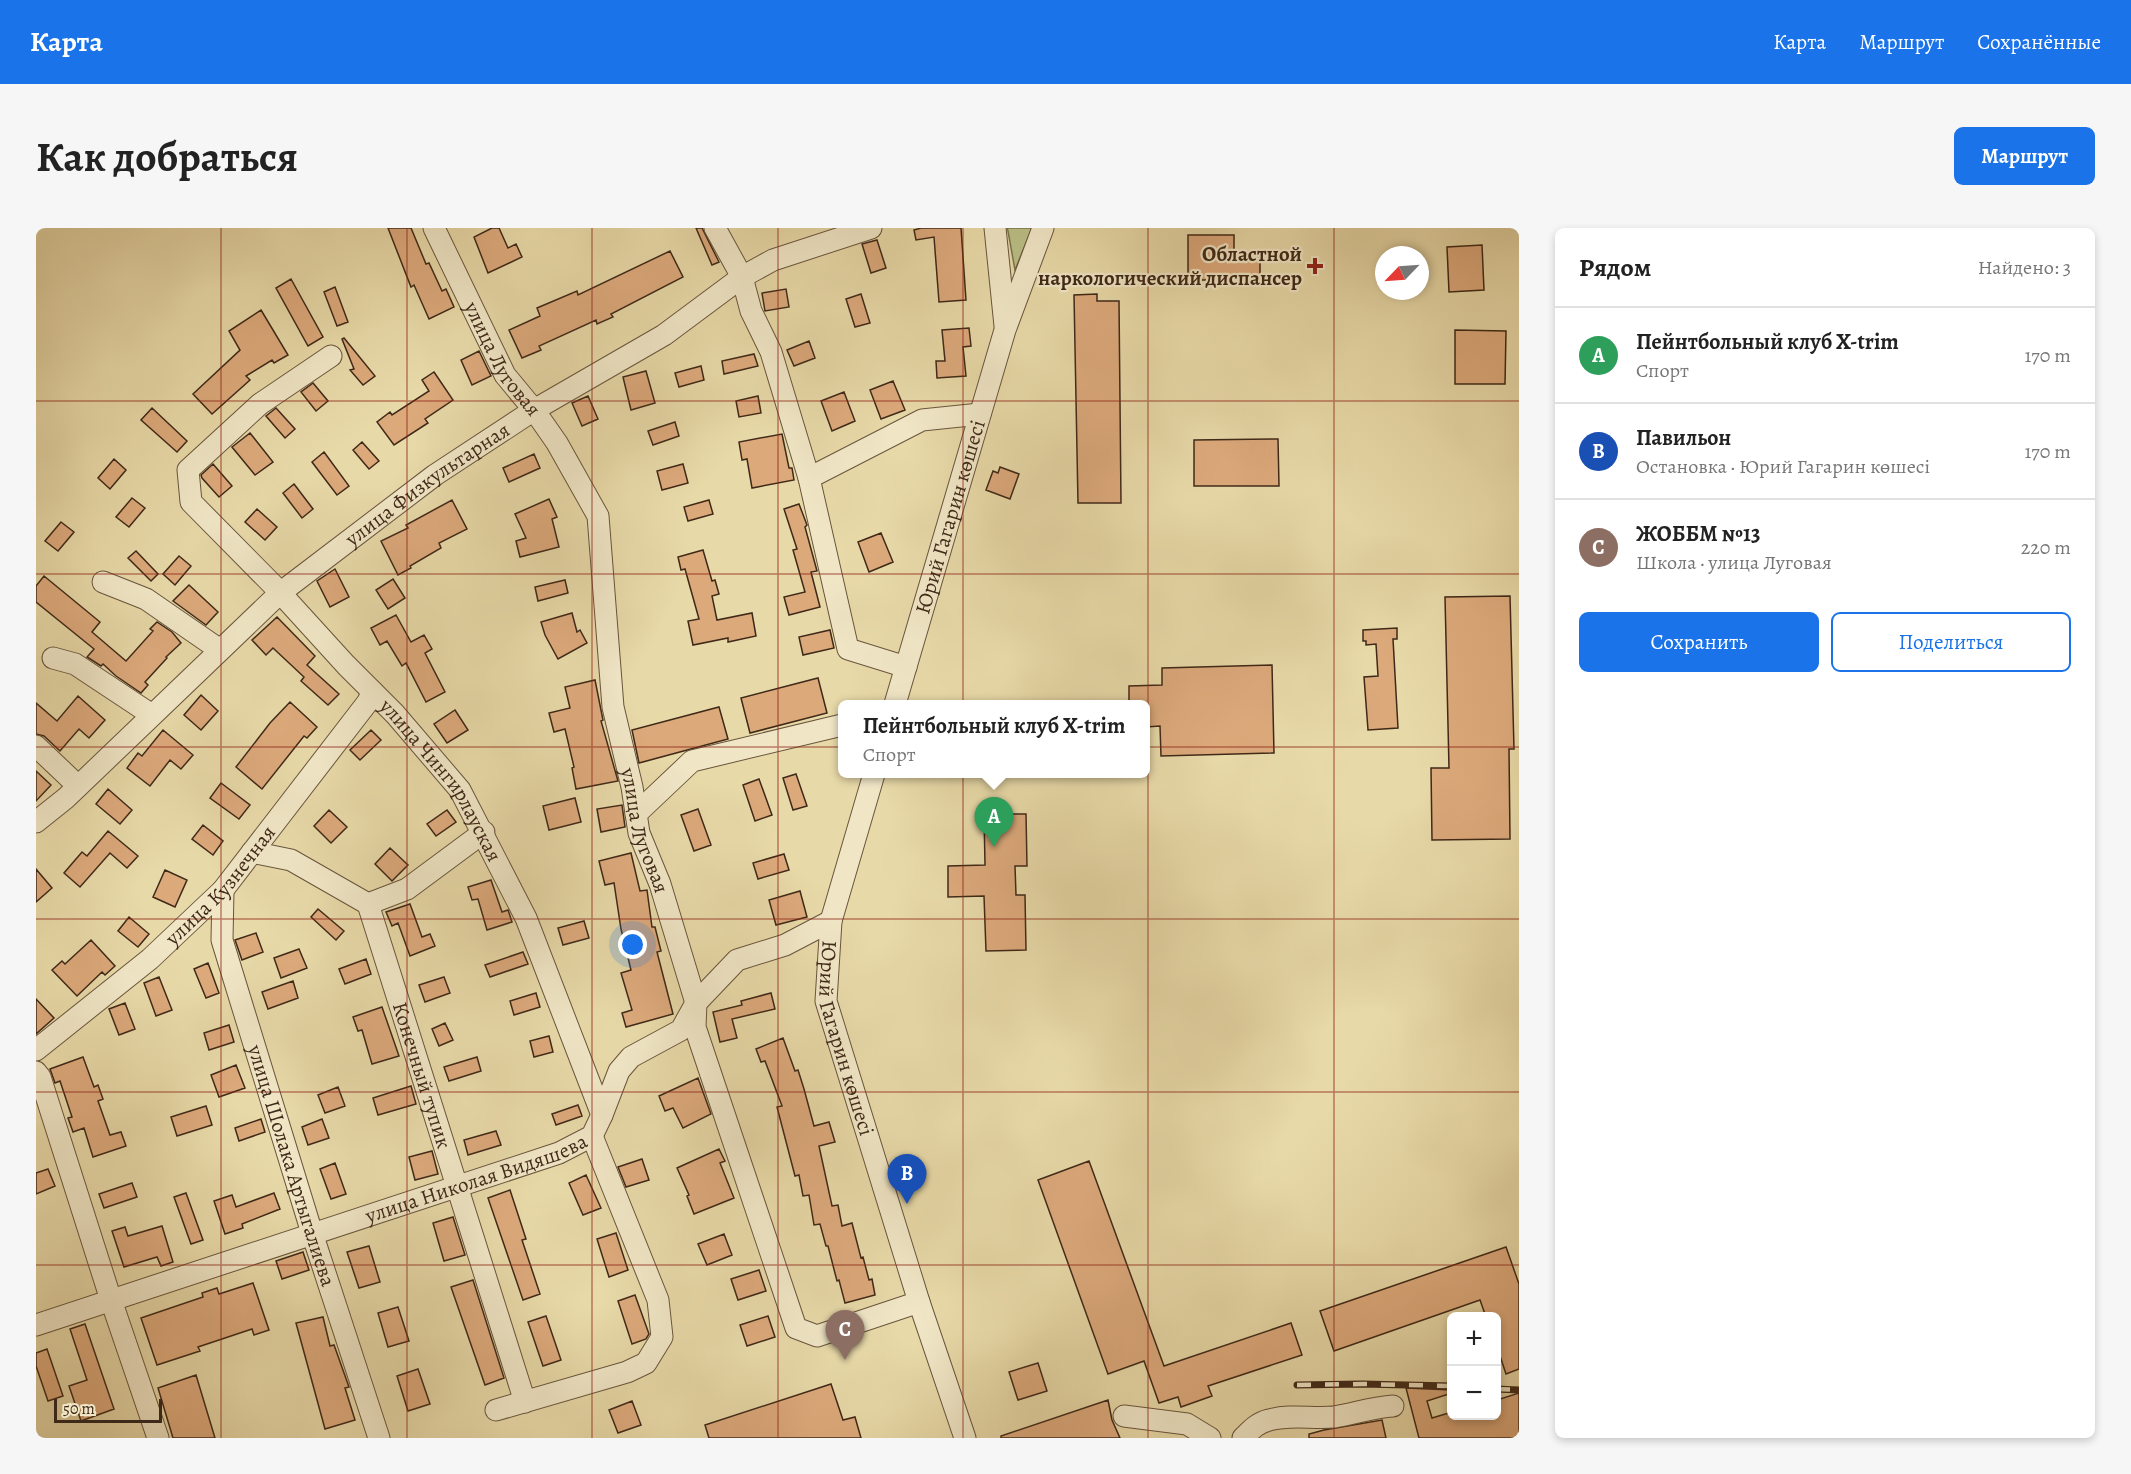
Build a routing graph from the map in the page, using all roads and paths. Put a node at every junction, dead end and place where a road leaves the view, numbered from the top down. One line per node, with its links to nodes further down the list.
1 (434, 228): 9 (street, улица Луговая)
2 (715, 228): 6 (street)
3 (871, 228): 6 (street, улица Физкультарная)
4 (995, 228): 7 (street, Юрий Гагарин көшесі)
5 (1043, 228): 7 (street, Юрий Гагарин көшесі)
6 (742, 277): 9 (street, улица Физкультарная); 11 (street)
7 (1005, 330): 10 (street, Юрий Гагарин көшесі)
8 (331, 356): 13 (street, улица Чингирлауская)
9 (534, 410): 13 (street, улица Физкультарная); 24 (street, улица Луговая)
10 (980, 414): 11 (street); 16 (street, Юрий Гагарин көшесі)
11 (808, 478): 16 (street)
12 (103, 582): 14 (street)
13 (280, 593): 14 (street, улица Физкультарная); 17 (street, улица Чингирлауская)
14 (220, 650): 19 (street, улица Физкультарная)
15 (53, 658): 19 (street)
16 (906, 667): 18 (street, Юрий Гагарин көшесі)
17 (373, 692): 26 (street, улица Чингирлауская); 27 (street, улица Кузнечная)
18 (896, 700)
19 (152, 715): 23 (street, улица Физкультарная)
20 (838, 726): 24 (street)
21 (36, 746): 23 (street)
22 (873, 778): 30 (street, Юрий Гагарин көшесі)
23 (78, 786): 25 (street, улица Физкультарная)
24 (636, 813): 31 (street, улица Луговая)
25 (36, 822)
26 (484, 832): 29 (street); 34 (street, улица Чингирлауская)
27 (252, 852): 28 (street, улица Кузнечная); 29 (street)
28 (223, 890): 32 (street, улица Кузнечная); 37 (street, улица Шолака Артыгалиева)
29 (368, 904): 36 (street, Конечный тупик)
30 (831, 921): 31 (street, улица Николая Видяшева); 39 (street, Юрий Гагарин көшесі)
31 (696, 1003): 34 (street, улица Николая Видяшева); 39 (street, улица Луговая)
32 (36, 1050)
33 (36, 1072): 38 (street)
34 (602, 1116): 35 (street, улица Николая Видяшева)
35 (592, 1136): 36 (street, улица Николая Видяшева); 41 (street)
36 (457, 1185): 37 (street, улица Николая Видяшева); 41 (street, Конечный тупик)
37 (312, 1233): 38 (street, улица Николая Видяшева); 46 (street, улица Шолака Артыгалиева)
38 (111, 1300): 40 (street, улица Николая Видяшева); 45 (street)
39 (919, 1302): 47 (street, Юрий Гагарин көшесі)
40 (36, 1325)
41 (525, 1402): 43 (street)
42 (1393, 1406): 49 (street)
43 (496, 1410)
44 (1124, 1416): 48 (street)
45 (158, 1438)
46 (379, 1438)
47 (965, 1438)
48 (1210, 1438)
49 (1243, 1438)

